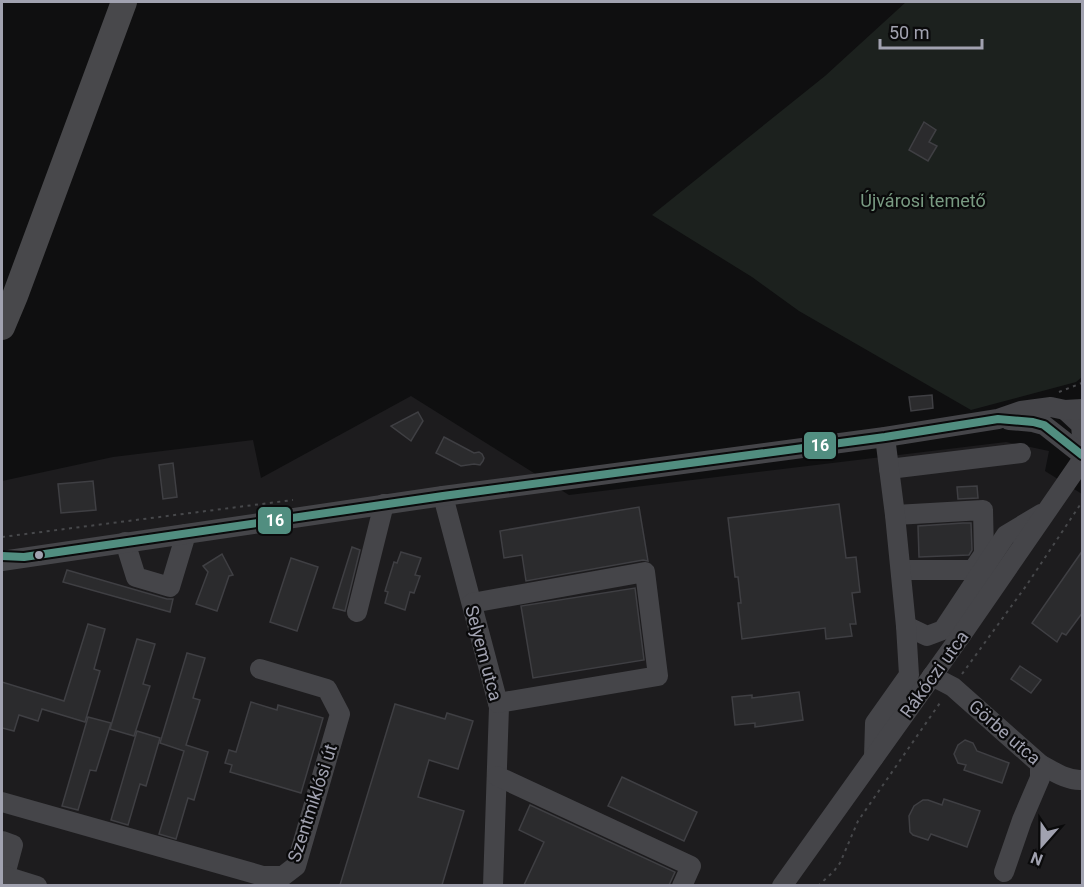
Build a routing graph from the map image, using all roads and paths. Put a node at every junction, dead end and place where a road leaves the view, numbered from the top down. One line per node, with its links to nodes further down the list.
1 (124, 2): 2 (main road)
2 (2, 327)
3 (1083, 383): 4 (path)
4 (1069, 389)
5 (1074, 410): 6 (street); 8 (street)
6 (998, 419): 7 (street); 10 (street)
7 (885, 437): 12 (street); 13 (street)
8 (1083, 437)
9 (1021, 453): 12 (street)
10 (1083, 455)
11 (1083, 460): 15 (street, Rákóczi utca)
12 (889, 469): 16 (street)
13 (443, 496): 14 (street); 23 (street, Selyem utca)
14 (384, 504): 17 (street); 24 (street)
15 (1047, 511): 25 (street); 27 (street, Rákóczi utca)
16 (895, 515): 22 (street); 22 (street)
17 (186, 534): 18 (street); 18 (street)
18 (125, 542): 20 (street)
19 (2, 556): 20 (street)
20 (24, 557): 21 (street)
21 (2, 561)
22 (901, 570): 25 (street)
23 (471, 603): 28 (street, Selyem utca); 28 (street)
24 (357, 612)
25 (906, 626): 29 (street)
26 (260, 669): 33 (street, Szentmiklósi út)
27 (932, 676): 29 (street, Rákóczi utca); 30 (street, Görbe utca)
28 (498, 703): 31 (street, Selyem utca)
29 (874, 757): 41 (street, Rákóczi utca)
30 (1040, 764): 32 (street, Görbe utca); 36 (street)
31 (497, 776): 39 (street, Selyem utca); 40 (street)
32 (1083, 780)
33 (2, 802)
34 (2, 841): 37 (street)
35 (840, 863): 42 (path)
36 (1004, 872)
37 (3, 881): 38 (street)
38 (36, 885)
39 (493, 885)
40 (682, 885)
41 (782, 885)
42 (818, 885)

